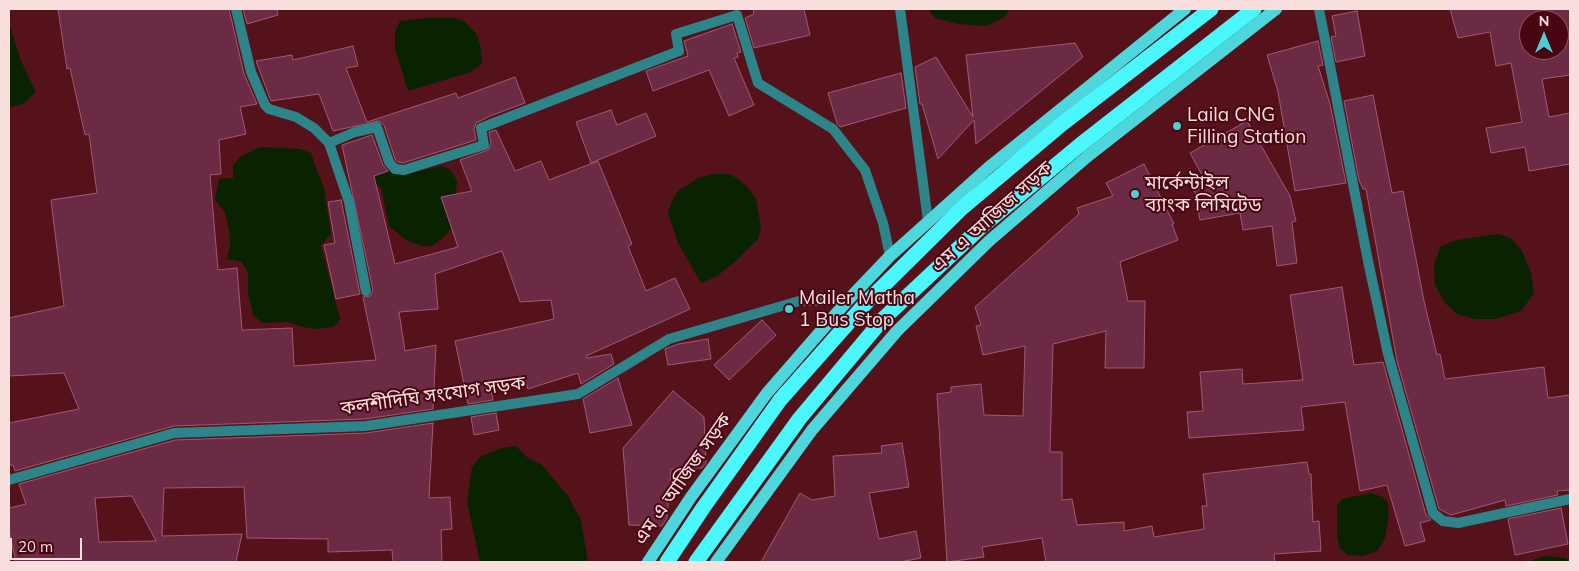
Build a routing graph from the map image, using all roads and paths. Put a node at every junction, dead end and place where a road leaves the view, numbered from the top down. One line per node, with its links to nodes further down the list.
1 (236, 9): 8 (street)
2 (900, 9): 9 (street)
3 (1185, 9): 9 (main road, এম এ আজিজ সড়ক)
4 (1211, 9): 16 (highway)
5 (1254, 9): 17 (highway)
6 (1276, 9): 18 (main road, এম এ আজিজ সড়ক)
7 (1319, 9): 14 (street)
8 (329, 143): 10 (street); 11 (street)
9 (928, 221): 10 (main road, এম এ আজিজ সড়ক)
10 (890, 256): 12 (main road, এম এ আজিজ সড়ক)
11 (366, 291)
12 (848, 300): 13 (street, কলশীদিঘি সংযোগ সড়ক); 15 (main road, এম এ আজিজ সড়ক)
13 (9, 480)
14 (1570, 498)
15 (648, 562)
16 (667, 562)
17 (696, 562)
18 (716, 562)

